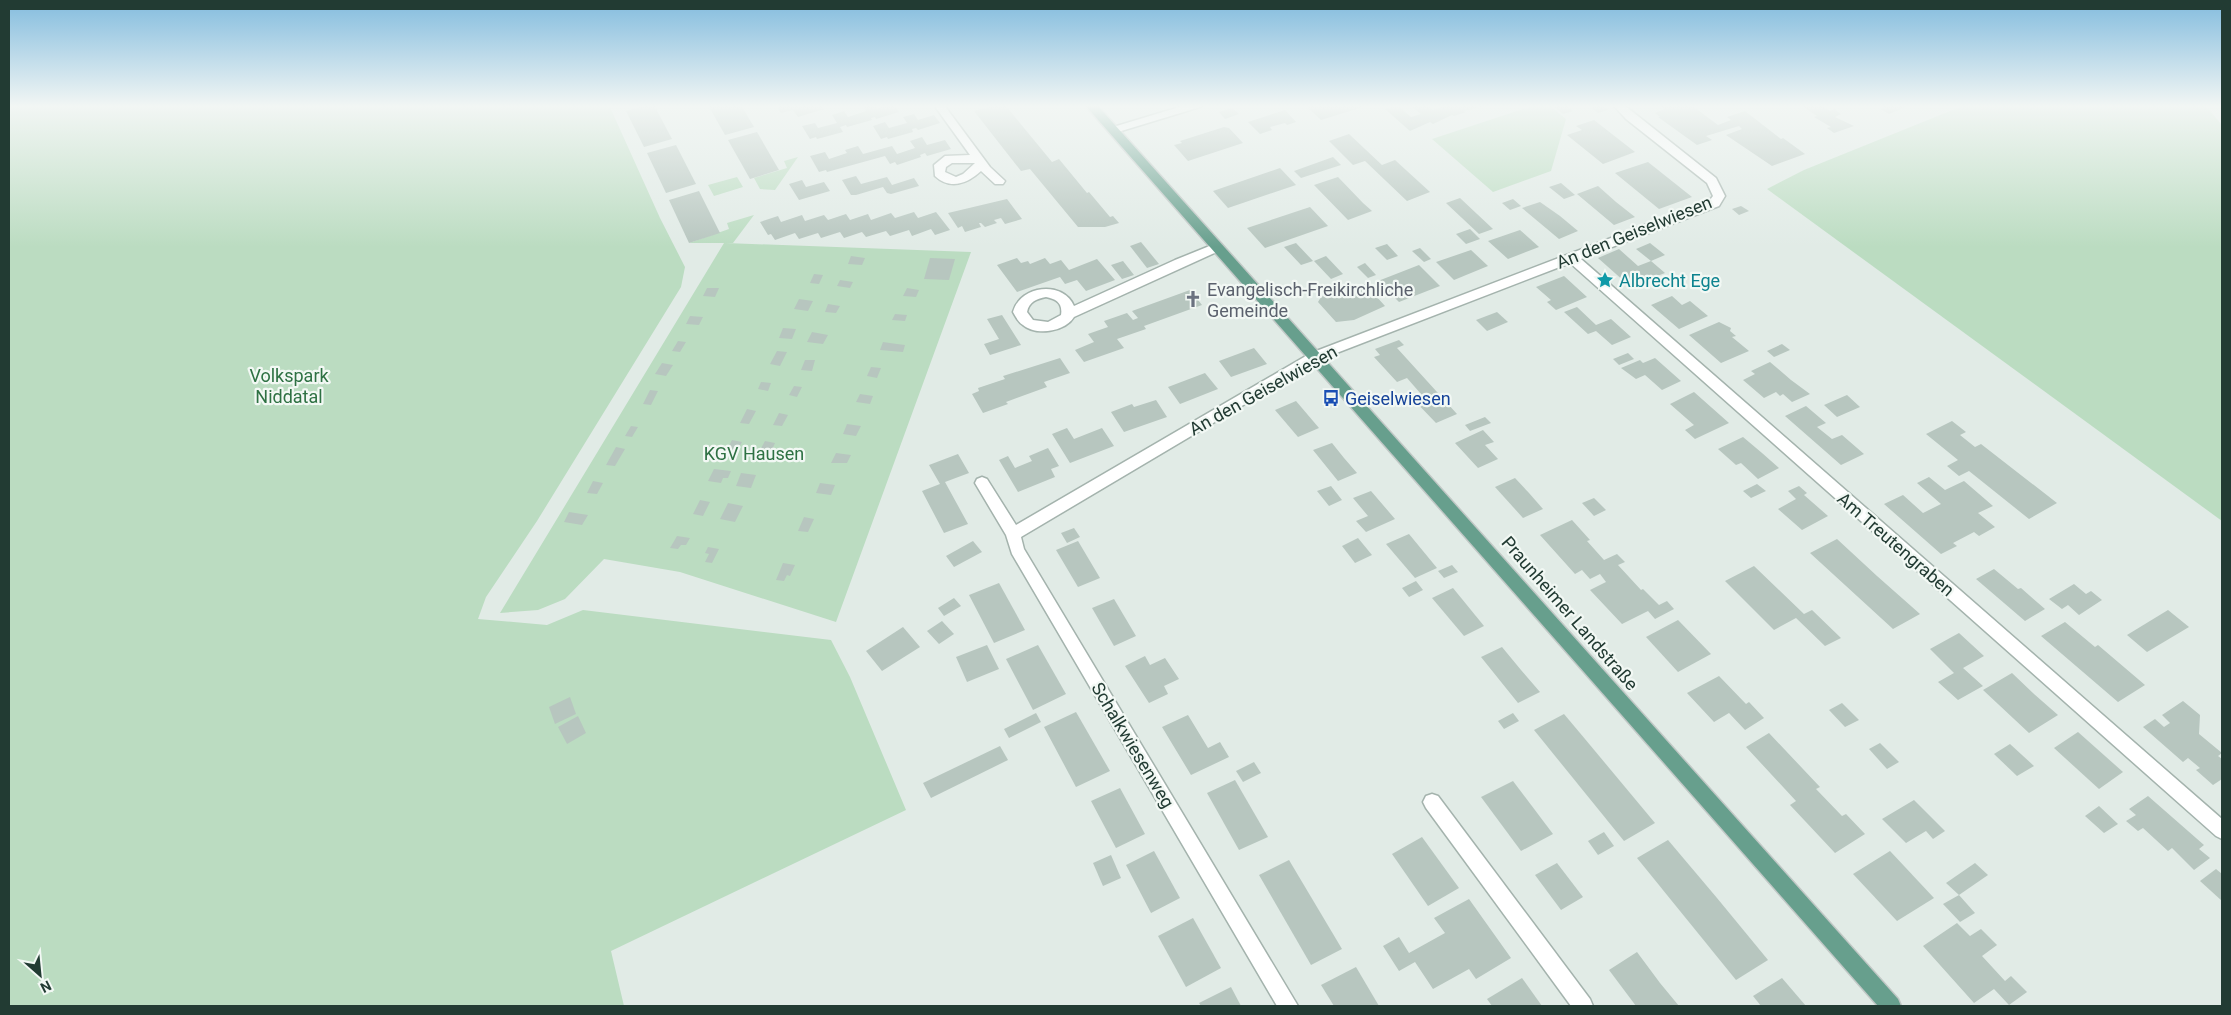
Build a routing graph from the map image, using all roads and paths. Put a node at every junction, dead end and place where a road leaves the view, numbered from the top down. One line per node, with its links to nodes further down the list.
1 (973, 152): 4 (street)
2 (1134, 152): 5 (main road, Praunheimer Landstraße)
3 (1676, 152): 6 (street, An den Geiselwiesen)
4 (1000, 181)
5 (1217, 247): 7 (street); 8 (main road, Praunheimer Landstraße)
6 (1571, 257): 8 (street, An den Geiselwiesen); 12 (street, Am Treutengraben)
7 (1068, 314)
8 (1316, 356): 10 (street, An den Geiselwiesen); 15 (main road, Praunheimer Landstraße)
9 (982, 482): 10 (street, Schalkwiesenweg)
10 (1013, 534): 13 (street, Schalkwiesenweg)
11 (1432, 802): 14 (street)
12 (2222, 830)
13 (1288, 1006)
14 (1583, 1006)
15 (1891, 1006)

